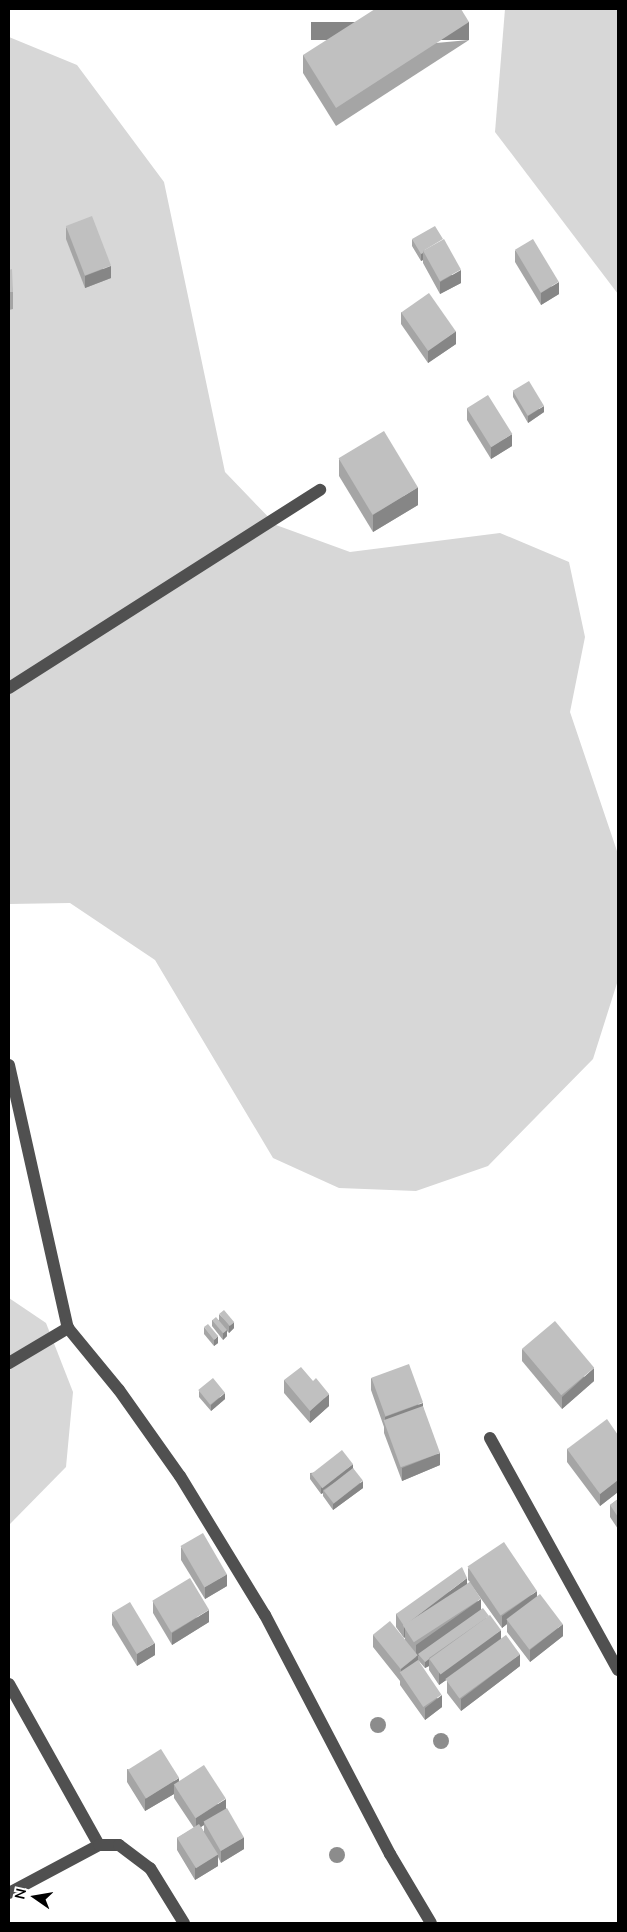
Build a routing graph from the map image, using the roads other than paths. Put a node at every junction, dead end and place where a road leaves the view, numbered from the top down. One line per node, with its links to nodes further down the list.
1 (320, 490): 2 (street)
2 (9, 688)
3 (9, 1065): 4 (street)
4 (68, 1328): 5 (street); 12 (street)
5 (9, 1363)
6 (490, 1438): 7 (street)
7 (618, 1670)
8 (9, 1684): 9 (street)
9 (99, 1845): 10 (street); 11 (street)
10 (9, 1892)
11 (184, 1923)
12 (431, 1923)

